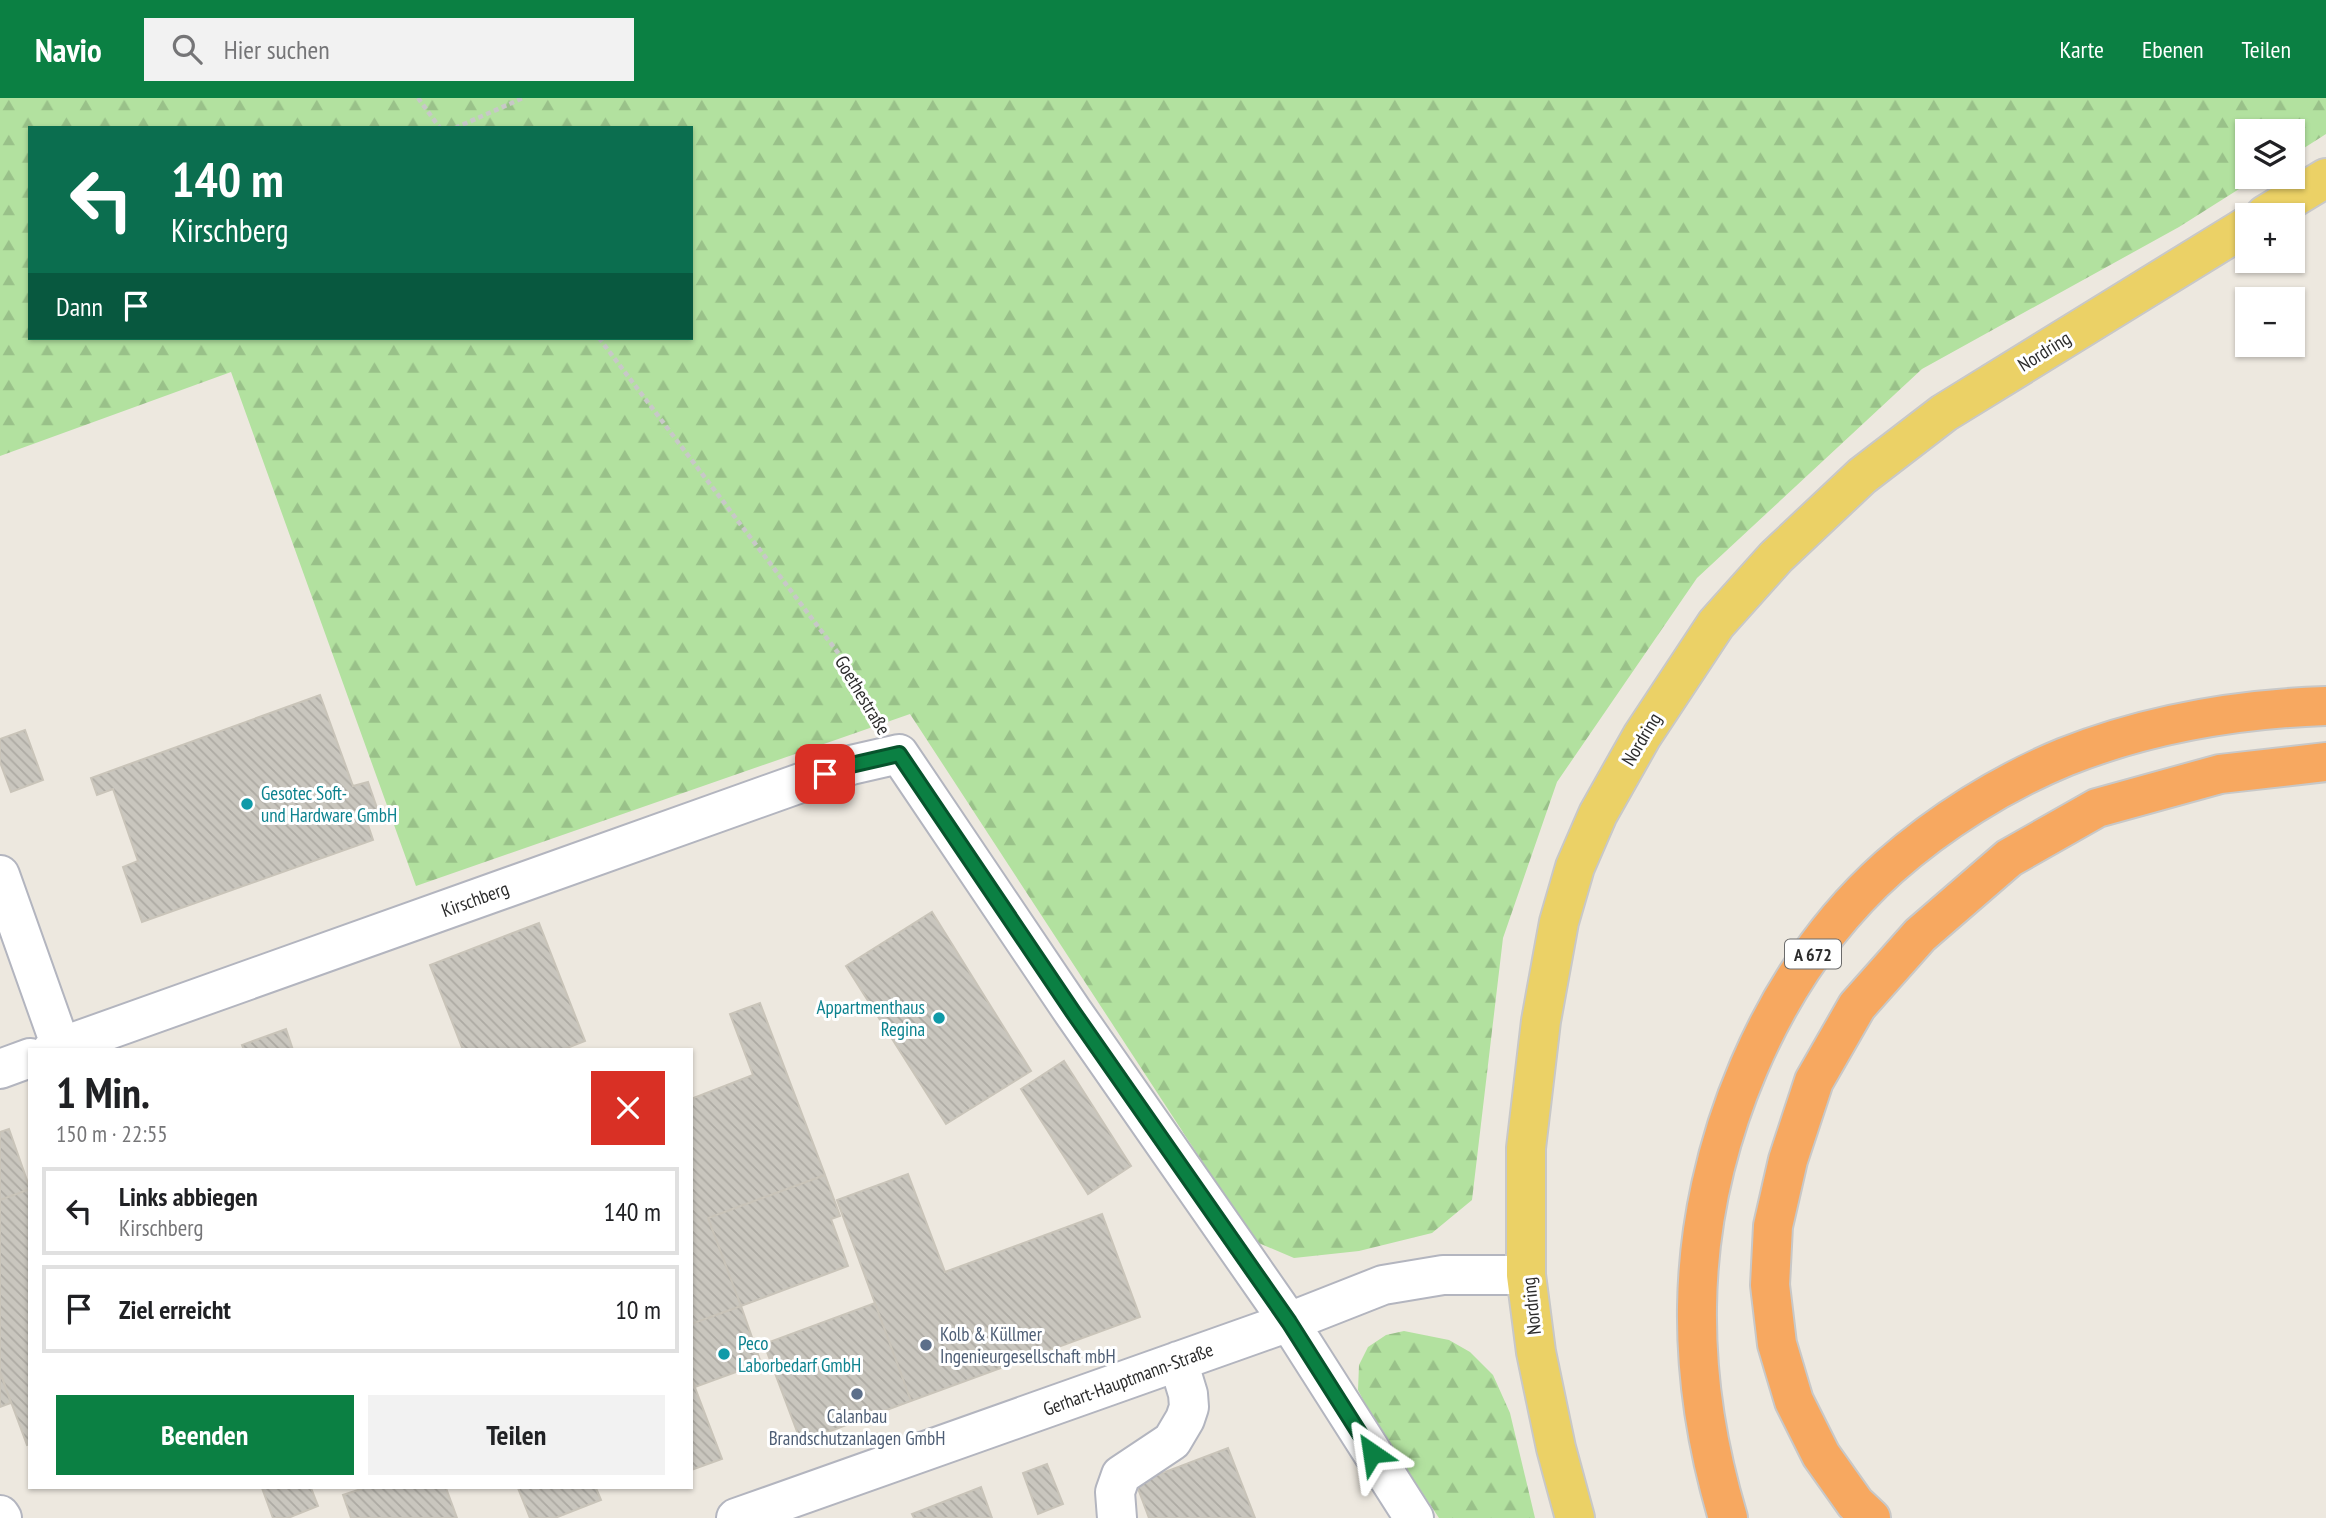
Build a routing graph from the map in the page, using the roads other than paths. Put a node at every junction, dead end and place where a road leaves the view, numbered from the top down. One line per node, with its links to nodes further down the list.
1 (2326, 178): 2 (main road)
2 (2285, 203)
3 (2235, 233): 12 (main road, Nordring)
4 (2326, 706): 19 (highway, A 672)
5 (899, 754): 9 (street, Kirschberg); 13 (street, Goethestraße)
6 (2326, 762): 20 (highway)
7 (0, 875): 8 (street)
8 (47, 1048)
9 (56, 1048)
10 (28, 1058): 11 (street, Kirschberg)
11 (0, 1069)
12 (1527, 1275): 13 (street, Gerhart-Hauptmann-Straße); 18 (main road, Nordring)
13 (1289, 1322): 14 (street, Gerhart-Hauptmann-Straße); 17 (street, Goethestraße)
14 (1178, 1361): 15 (street, Gerhart-Hauptmann-Straße); 16 (street)
15 (736, 1518)
16 (1117, 1518)
17 (1414, 1518)
18 (1575, 1518)
19 (1728, 1518)
20 (1871, 1518)

